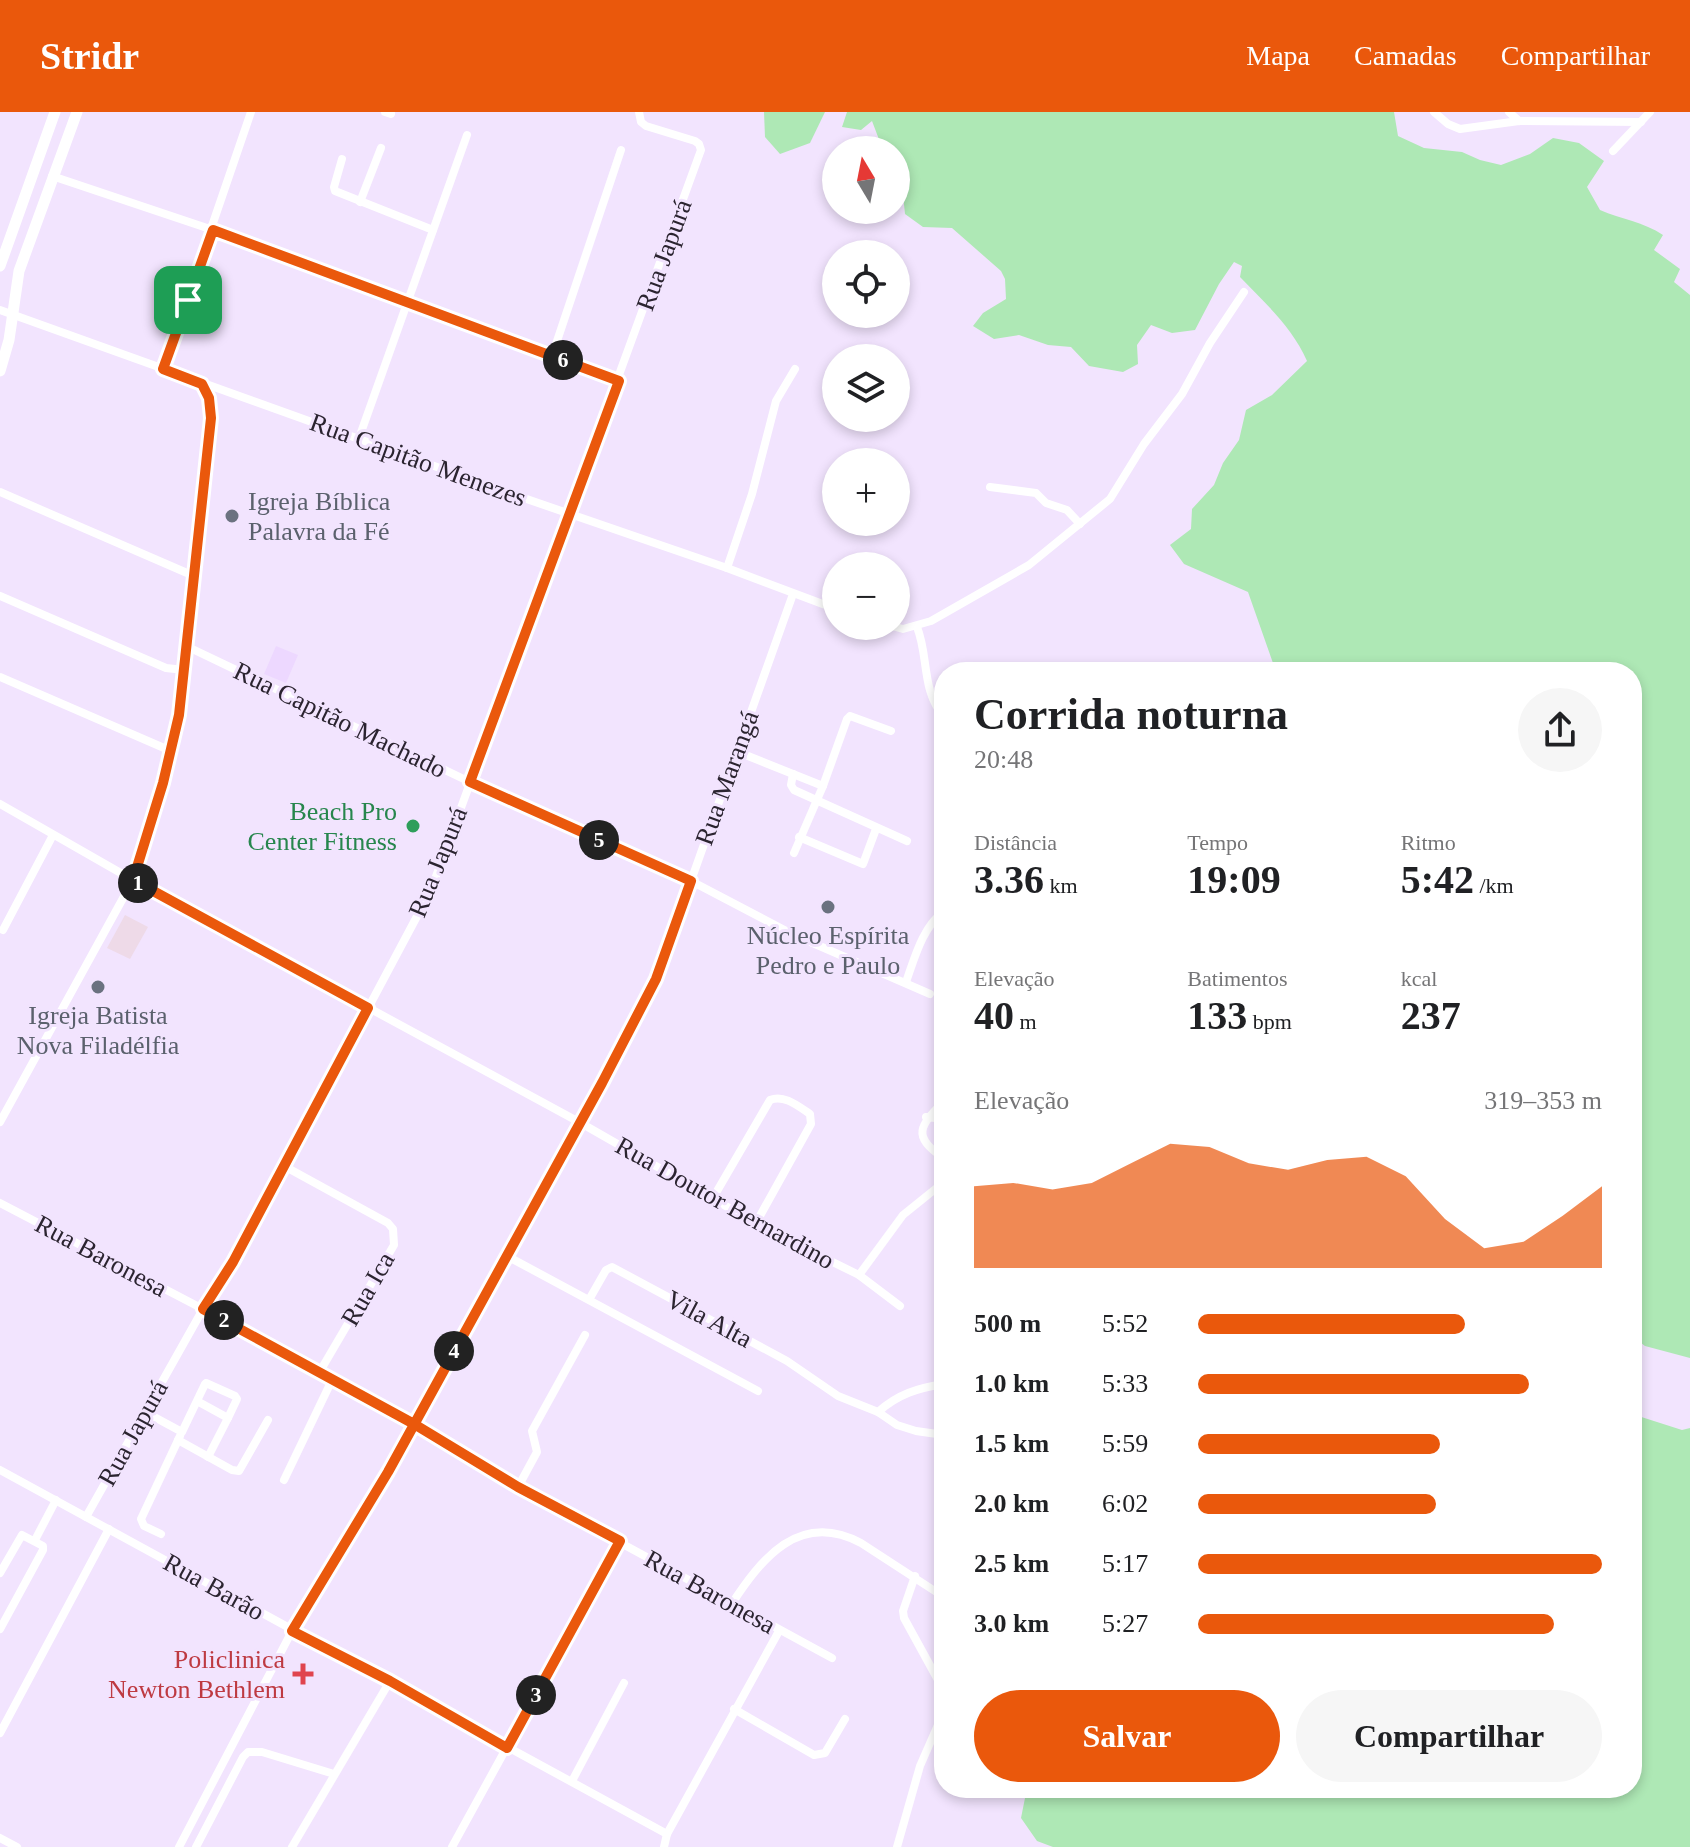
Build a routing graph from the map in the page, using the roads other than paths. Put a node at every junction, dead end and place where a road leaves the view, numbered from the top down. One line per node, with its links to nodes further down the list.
1 (55, 112): 19 (main road)
2 (77, 112): 15 (main road)
3 (251, 112): 17 (street)
4 (639, 112): 28 (street, Rua Japurá)
5 (1434, 112): 8 (street)
6 (1509, 112): 8 (street)
7 (1650, 112): 9 (street)
8 (1519, 121): 9 (street)
9 (1641, 122): 13 (street)
10 (467, 135): 18 (street)
11 (381, 148): 16 (street)
12 (621, 150): 24 (street)
13 (1613, 151)
14 (342, 159): 16 (street)
15 (52, 176): 17 (street); 23 (main road)
16 (360, 202): 18 (street)
17 (213, 230): 21 (street); 25 (street)
18 (433, 230): 21 (street)
19 (0, 266)
20 (1244, 292): 36 (street)
21 (407, 302): 24 (street); 32 (street)
22 (0, 310): 23 (street, Rua Capitão Menezes)
23 (12, 315): 25 (street, Rua Capitão Menezes); 27 (main road)
24 (552, 356): 28 (street)
25 (163, 369): 29 (street, Rua Capitão Menezes)
26 (795, 369): 37 (street)
27 (0, 371)
28 (619, 381): 35 (street, Rua Japurá)
29 (202, 384): 30 (street, Rua Capitão Menezes); 31 (street)
30 (224, 391): 31 (street); 32 (street, Rua Capitão Menezes)
31 (211, 410): 38 (street)
32 (359, 438): 35 (street, Rua Capitão Menezes)
33 (990, 487): 36 (street)
34 (0, 492): 38 (street)
35 (570, 513): 37 (street, Rua Capitão Menezes); 52 (street, Rua Japurá)
36 (1080, 524): 42 (street)
37 (727, 568): 39 (street, Rua Capitão Menezes)
38 (194, 576): 44 (street)
39 (793, 594): 41 (street, Rua Capitão Menezes); 50 (street, Rua Marangá)
40 (0, 596): 45 (street)
41 (822, 604)
42 (917, 627): 43 (street); 47 (street)
43 (910, 628)
44 (186, 646): 45 (street); 52 (street, Rua Capitão Machado)
45 (184, 670): 49 (street)
46 (0, 677): 49 (street)
47 (934, 699)
48 (891, 731): 53 (street)
49 (171, 751): 61 (street)
50 (738, 752): 51 (street); 62 (street, Rua Marangá)
51 (793, 774): 53 (street); 54 (street)
52 (470, 782): 62 (street, Rua Capitão Machado); 67 (street, Rua Japurá)
53 (823, 786): 54 (street)
54 (817, 800): 56 (street); 58 (street)
55 (0, 804): 57 (street, Rua Doutor Bernardino)
56 (876, 829): 58 (street); 59 (street)
57 (53, 835): 61 (street, Rua Doutor Bernardino); 64 (street)
58 (799, 837): 60 (street)
59 (907, 841)
60 (794, 853)
61 (133, 880): 67 (street, Rua Doutor Bernardino); 71 (street)
62 (691, 881): 65 (street, Rua Capitão Machado); 72 (street, Rua Marangá)
63 (934, 920): 65 (street)
64 (3, 930)
65 (906, 982): 66 (street, Rua Capitão Machado)
66 (930, 994)
67 (368, 1008): 72 (street, Rua Doutor Bernardino); 74 (street, Rua Japurá)
68 (934, 1110): 69 (street)
69 (926, 1117): 70 (street); 73 (street)
70 (934, 1118)
71 (0, 1122)
72 (579, 1122): 76 (street, Rua Doutor Bernardino); 79 (street, Rua Marangá)
73 (934, 1152)
74 (284, 1166): 83 (street, Rua Japurá); 85 (street, Rua Ica)
75 (934, 1190): 80 (street)
76 (713, 1198): 78 (street, Rua Doutor Bernardino); 78 (street)
77 (0, 1203): 83 (street, Rua Baronesa)
78 (756, 1223): 80 (street, Rua Doutor Bernardino)
79 (505, 1255): 81 (street, Vila Alta); 94 (street, Rua Marangá)
80 (859, 1275): 82 (street, Rua Doutor Bernardino)
81 (590, 1298): 88 (street, Vila Alta); 91 (street, Vila Alta)
82 (900, 1306)
83 (203, 1309): 85 (street, Rua Baronesa); 90 (street, Rua Japurá)
84 (585, 1335): 100 (street)
85 (319, 1373): 86 (street, Rua Baronesa)
86 (332, 1380): 94 (street, Rua Baronesa); 99 (street)
87 (934, 1386): 91 (street)
88 (758, 1391)
89 (197, 1401): 92 (street); 92 (street); 96 (street)
90 (145, 1412): 96 (street); 102 (street, Rua Japurá)
91 (878, 1412): 95 (street)
92 (228, 1418): 97 (street)
93 (268, 1420): 97 (street)
94 (414, 1424): 100 (street, Rua Baronesa); 112 (street, Rua Marangá)
95 (934, 1434)
96 (180, 1436): 97 (street); 104 (street)
97 (208, 1457)
98 (0, 1470): 101 (street, Rua Barão)
99 (284, 1480)
100 (518, 1487): 106 (street, Rua Baronesa)
101 (56, 1500): 102 (street, Rua Barão); 105 (street)
102 (86, 1517): 103 (street, Rua Barão)
103 (109, 1529): 112 (street, Rua Barão); 120 (street)
104 (161, 1534)
105 (35, 1540): 107 (street); 111 (street)
106 (620, 1541): 110 (street, Rua Baronesa); 122 (street)
107 (0, 1573)
108 (915, 1576): 109 (street); 110 (street); 115 (street)
109 (934, 1592)
110 (731, 1605): 113 (street, Rua Baronesa)
111 (0, 1629)
112 (292, 1631): 116 (street, Rua Barão); 128 (street, Rua Marangá)
113 (779, 1631): 114 (street, Rua Baronesa); 118 (street)
114 (832, 1658)
115 (934, 1673)
116 (390, 1681): 122 (street, Rua Barão); 123 (street)
117 (624, 1683): 124 (street)
118 (734, 1709): 119 (street); 125 (street)
119 (845, 1719)
120 (0, 1733)
121 (934, 1734): 133 (street)
122 (507, 1748): 124 (street, Rua Barão); 131 (street)
123 (334, 1774): 129 (street); 130 (street)
124 (572, 1781): 125 (street, Rua Barão)
125 (667, 1834): 132 (street)
126 (0, 1838): 127 (street)
127 (17, 1847)
128 (179, 1847)
129 (196, 1847)
130 (292, 1847)
131 (452, 1847)
132 (664, 1847)
133 (897, 1847)

